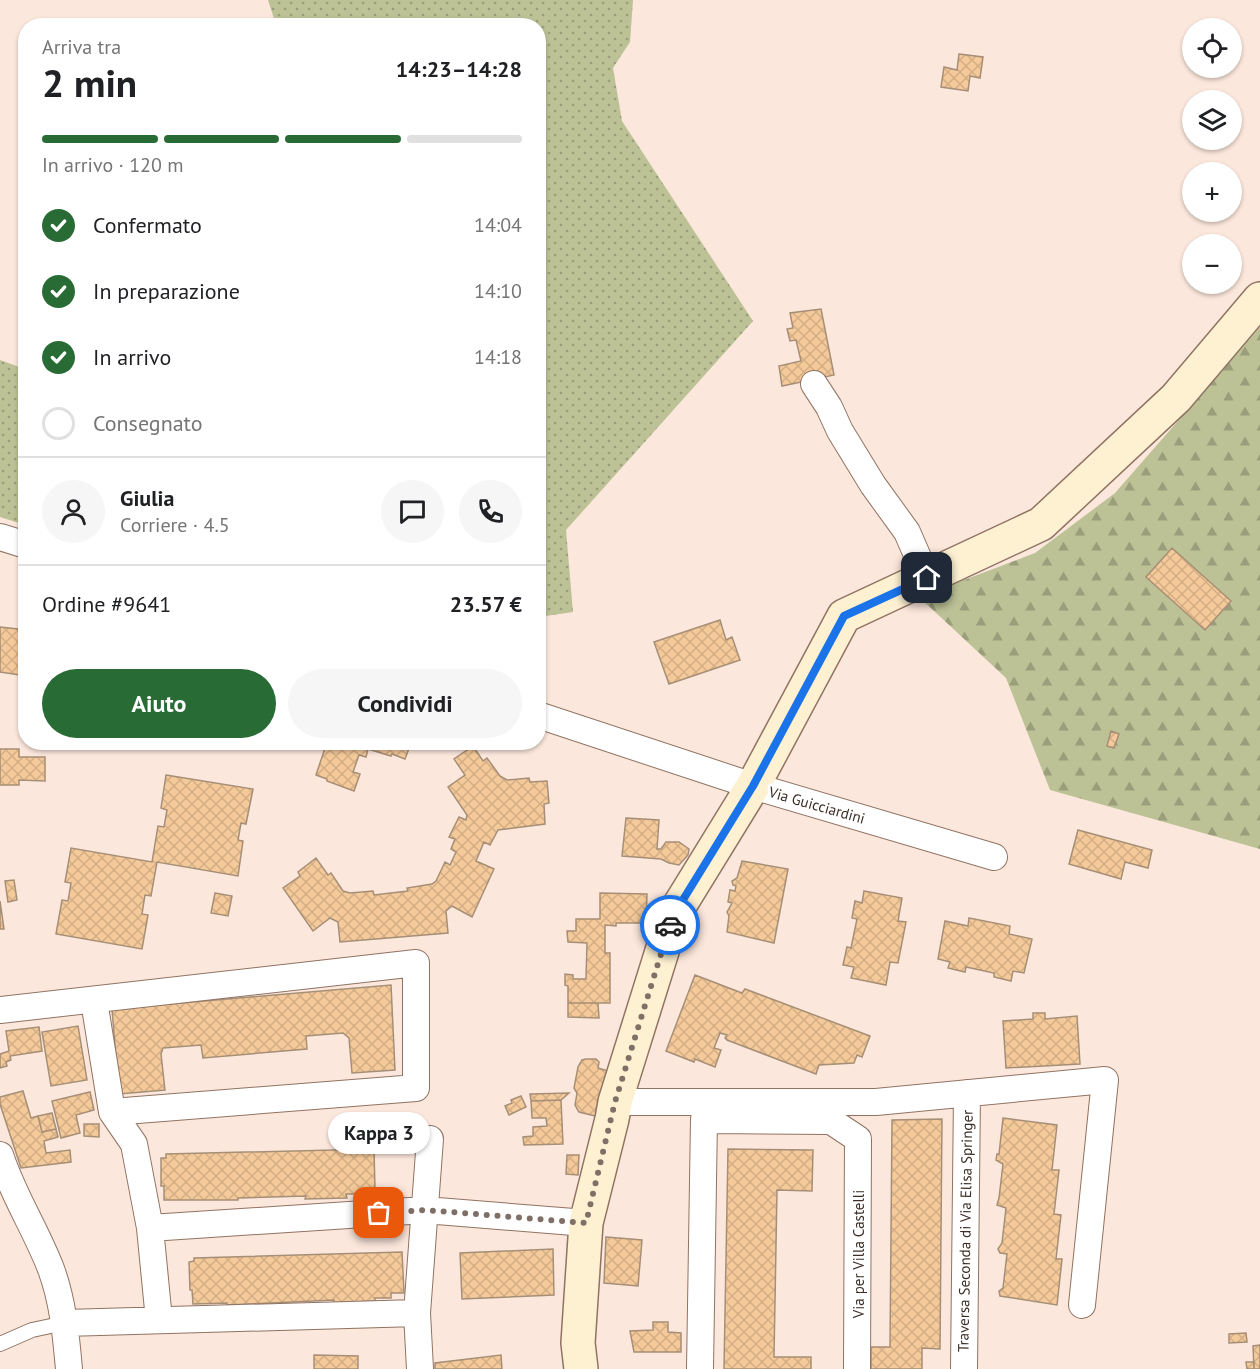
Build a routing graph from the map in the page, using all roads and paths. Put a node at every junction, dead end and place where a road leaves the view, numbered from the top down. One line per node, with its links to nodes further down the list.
1 (1260, 299): 5 (main road)
2 (814, 384): 5 (street)
3 (0, 537): 4 (street)
4 (18, 543)
5 (927, 578): 7 (main road)
6 (546, 718): 7 (street, Via Guicciardini)
7 (753, 786): 8 (street, Via Guicciardini); 12 (main road)
8 (994, 857)
9 (94, 1001): 10 (street); 13 (street); 13 (street)
10 (0, 1010)
11 (967, 1093): 12 (street); 20 (street); 30 (street, Traversa Seconda di Via Elisa Springer)
12 (614, 1110): 14 (street); 18 (main road)
13 (112, 1112): 19 (street)
14 (704, 1119): 28 (street); 29 (street, Via per Villa Castelli)
15 (430, 1139): 17 (street)
16 (0, 1155): 23 (street)
17 (425, 1210): 18 (street); 19 (street); 21 (street)
18 (586, 1223): 27 (main road)
19 (150, 1228): 22 (street)
20 (1082, 1305)
21 (417, 1313): 22 (street); 26 (street)
22 (159, 1320): 23 (street)
23 (65, 1323): 24 (lane); 25 (street)
24 (0, 1344)
25 (69, 1369)
26 (420, 1369)
27 (581, 1369)
28 (700, 1369)
29 (857, 1369)
30 (964, 1369)

